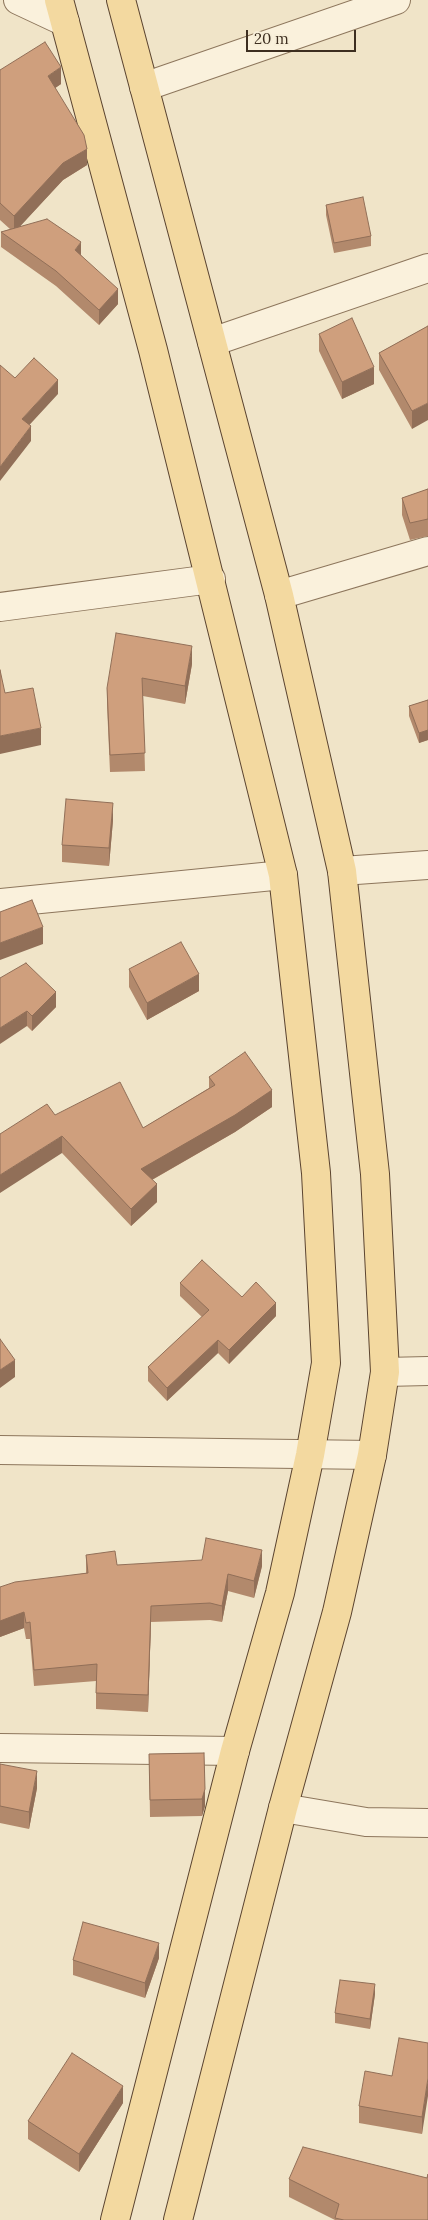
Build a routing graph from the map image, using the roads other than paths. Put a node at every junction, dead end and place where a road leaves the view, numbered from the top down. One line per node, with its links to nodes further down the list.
1 (18, 0): 4 (street)
2 (121, 0): 5 (main road)
3 (396, 0): 5 (street)
4 (62, 11): 9 (main road)
5 (144, 87): 7 (main road)
6 (428, 268): 7 (street)
7 (212, 342): 10 (main road)
8 (428, 551): 10 (street)
9 (211, 579): 11 (street); 14 (main road)
10 (279, 594): 13 (main road)
11 (0, 607)
12 (428, 865): 13 (street)
13 (342, 871): 17 (main road)
14 (283, 875): 15 (street); 19 (main road)
15 (0, 903)
16 (428, 1371): 17 (street)
17 (386, 1372): 20 (main road)
18 (0, 1450): 19 (street)
19 (310, 1455): 20 (street); 22 (main road)
20 (372, 1455): 23 (main road)
21 (0, 1748): 22 (street)
22 (234, 1752): 25 (main road)
23 (284, 1808): 24 (street); 26 (main road)
24 (428, 1823)
25 (115, 2220)
26 (178, 2220)

